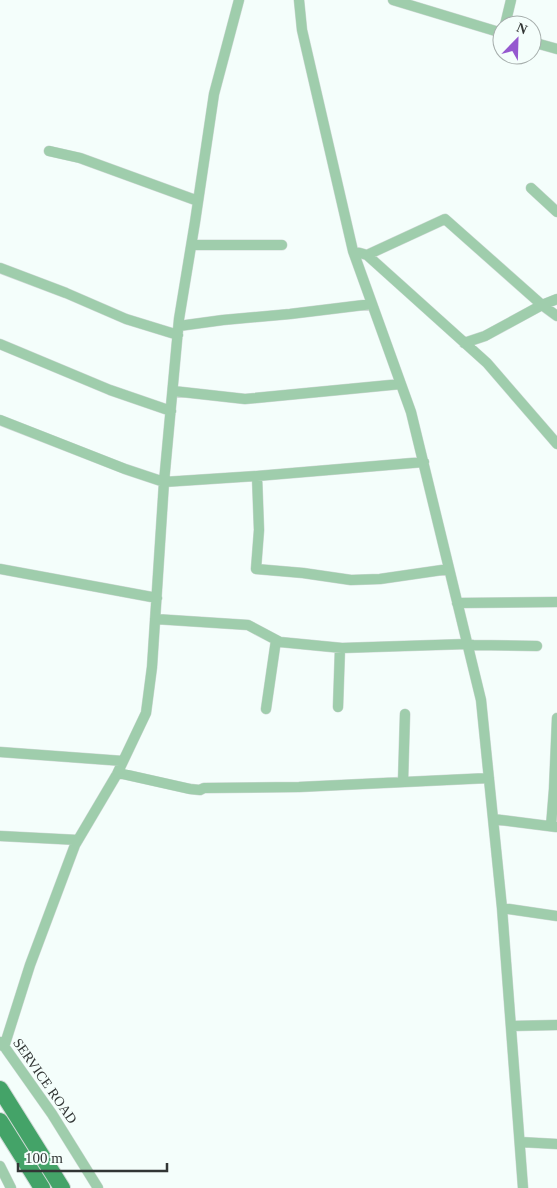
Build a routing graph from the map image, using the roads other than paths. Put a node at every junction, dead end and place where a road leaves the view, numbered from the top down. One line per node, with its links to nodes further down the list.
1 (239, 0): 12 (street)
2 (299, 0): 16 (street)
3 (393, 0): 5 (street)
4 (512, 0): 6 (street)
5 (424, 5): 7 (street)
6 (508, 15)
7 (492, 29)
8 (542, 45): 9 (street)
9 (557, 49)
10 (49, 151): 12 (street)
11 (531, 188): 13 (street)
12 (198, 202): 14 (street)
13 (557, 212)
14 (192, 245): 15 (street); 23 (street)
15 (282, 246)
16 (353, 251): 17 (street); 20 (street)
17 (367, 255): 21 (street); 24 (street)
18 (1, 272): 23 (street)
19 (557, 299): 21 (street)
20 (372, 304): 23 (street); 26 (street)
21 (542, 305): 22 (street); 24 (street)
22 (557, 316)
23 (178, 331): 27 (street)
24 (464, 343): 30 (street)
25 (0, 344): 28 (street)
26 (401, 384): 27 (street); 31 (street)
27 (173, 391): 28 (street)
28 (171, 411): 33 (street)
29 (0, 420): 33 (street)
30 (557, 444)
31 (424, 462): 32 (street); 35 (street)
32 (257, 476): 33 (street); 35 (street)
33 (164, 482): 36 (street)
34 (0, 569): 36 (street)
35 (450, 569): 38 (street)
36 (157, 598): 39 (street)
37 (557, 602): 38 (street)
38 (457, 603): 41 (street)
39 (155, 619): 40 (street); 49 (street)
40 (276, 640): 43 (street); 45 (street)
41 (467, 644): 42 (street); 43 (street); 51 (street)
42 (537, 646)
43 (340, 648): 44 (street)
44 (338, 707)
45 (266, 709)
46 (405, 714): 52 (street)
47 (557, 718): 54 (street)
48 (0, 752): 49 (street)
49 (123, 761): 50 (street)
50 (117, 774): 52 (street); 56 (street)
51 (489, 778): 52 (street); 53 (street)
52 (403, 782)
53 (493, 819): 54 (street); 57 (street)
54 (554, 827)
55 (0, 836): 56 (street)
56 (78, 840): 61 (street)
57 (502, 908): 58 (street); 59 (street)
58 (557, 916)
59 (511, 1026): 60 (street); 64 (street)
60 (557, 1026)
61 (2, 1044): 70 (street, SERVICE ROAD)
62 (0, 1089): 69 (main road)
63 (0, 1121): 68 (main road)
64 (520, 1142): 65 (street); 71 (street)
65 (557, 1144)
66 (0, 1166): 67 (street)
67 (11, 1188)
68 (42, 1188)
69 (62, 1188)
70 (98, 1188)
71 (523, 1188)

